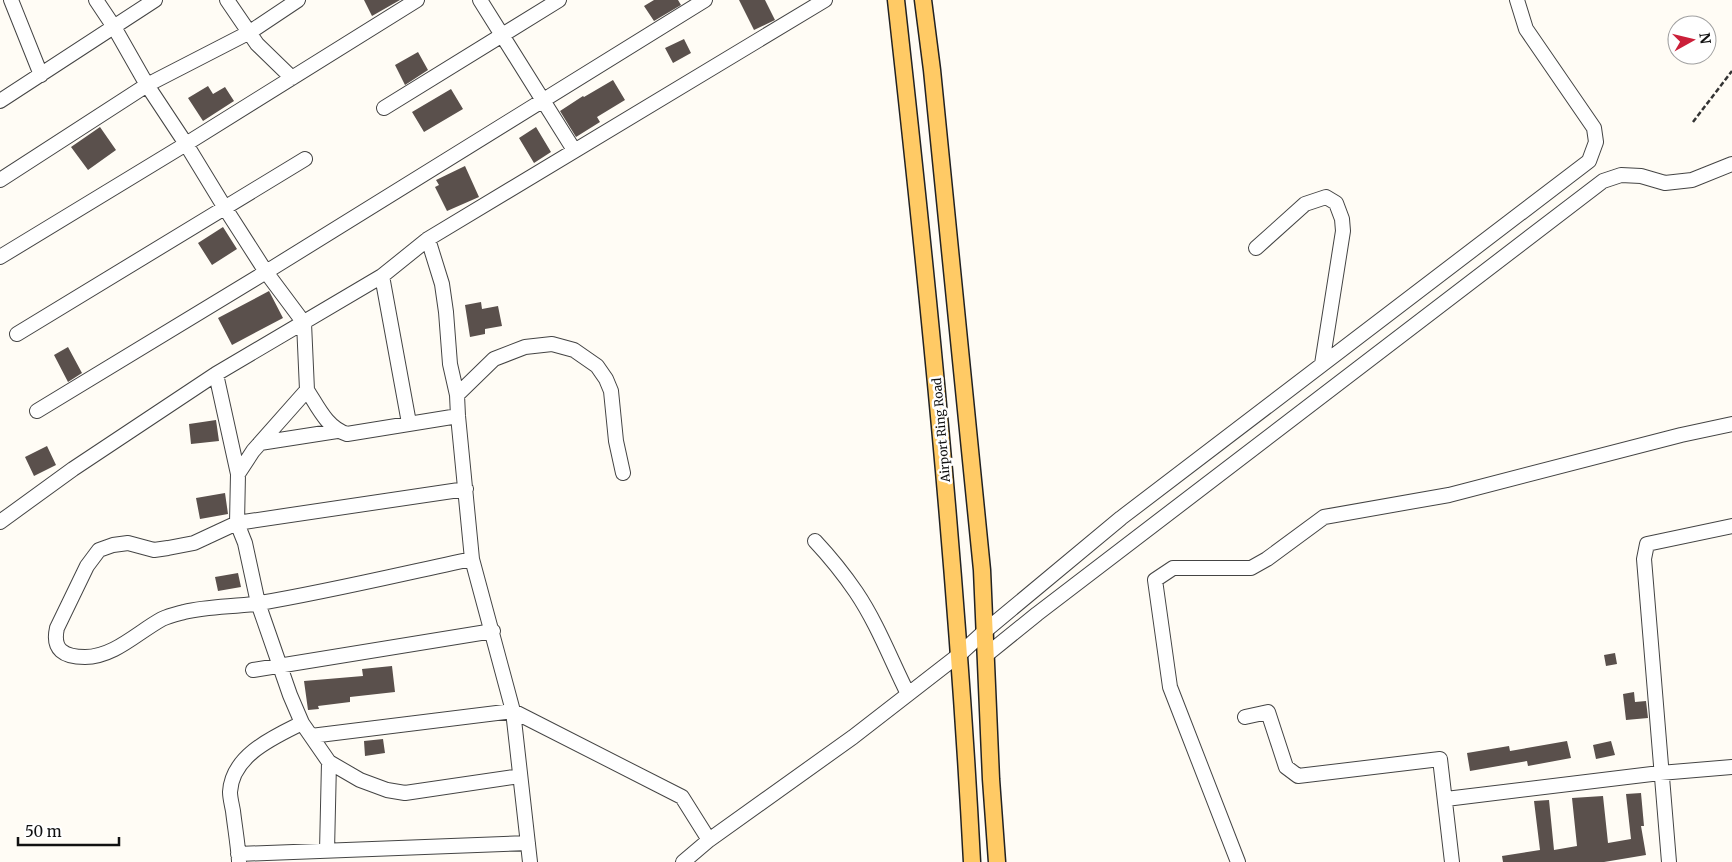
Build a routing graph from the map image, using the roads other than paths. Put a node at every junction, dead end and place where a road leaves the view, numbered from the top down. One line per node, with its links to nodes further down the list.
1 (11, 0): 17 (street)
2 (96, 0): 14 (street)
3 (155, 0): 14 (street)
4 (226, 0): 15 (street)
5 (298, 0): 15 (street)
6 (417, 0): 18 (street)
7 (480, 0): 16 (street)
8 (559, 0): 16 (street)
9 (705, 0): 21 (street)
10 (825, 0): 24 (street)
11 (896, 0): 57 (main road, Airport Ring Road)
12 (923, 0): 56 (main road, Airport Ring Road)
13 (1517, 0): 36 (street)
14 (114, 27): 17 (street); 19 (street)
15 (250, 32): 18 (street); 19 (street)
16 (502, 36): 21 (street); 22 (street)
17 (41, 75): 20 (street)
18 (292, 78): 23 (street)
19 (147, 85): 23 (street); 27 (street)
20 (0, 101)
21 (542, 102): 24 (street); 32 (street)
22 (384, 108)
23 (186, 144): 28 (street); 31 (street)
24 (574, 150): 29 (street)
25 (305, 159): 28 (street)
26 (1732, 164): 58 (street)
27 (0, 180)
28 (224, 208): 32 (street); 35 (street)
29 (428, 239): 33 (street); 39 (street)
30 (1256, 248): 36 (street)
31 (0, 257)
32 (266, 272): 34 (street); 40 (street)
33 (382, 276): 34 (street); 42 (street)
34 (304, 323): 37 (street); 38 (street)
35 (17, 334)
36 (1322, 364): 56 (street)
37 (216, 374): 47 (street); 49 (street)
38 (308, 390): 44 (street); 45 (street)
39 (457, 395): 41 (street); 46 (street)
40 (37, 410)
41 (458, 416): 42 (street); 48 (street)
42 (408, 423): 44 (street)
43 (1732, 424): 79 (street)
44 (337, 431): 45 (street)
45 (260, 443): 47 (street)
46 (623, 473)
47 (238, 474): 50 (street)
48 (466, 489): 50 (street); 53 (street)
49 (0, 522)
50 (237, 524): 54 (street); 54 (street)
51 (1732, 526): 68 (street)
52 (815, 541): 61 (street)
53 (472, 559): 54 (street); 55 (street)
54 (258, 603): 59 (street)
55 (493, 631): 59 (street); 62 (street)
56 (985, 631): 57 (street); 58 (main road, Airport Ring Road)
57 (960, 654): 61 (street); 77 (main road, Airport Ring Road)
58 (985, 656): 78 (main road, Airport Ring Road)
59 (280, 665): 60 (street); 64 (street)
60 (253, 670)
61 (908, 694): 71 (street)
62 (513, 711): 65 (street); 69 (street); 71 (street)
63 (1245, 717): 70 (street)
64 (302, 723): 65 (street); 74 (street)
65 (311, 736): 66 (street)
66 (329, 762): 69 (street); 73 (street)
67 (1732, 767): 68 (street)
68 (1660, 773): 70 (street); 81 (street)
69 (520, 776): 72 (street)
70 (1446, 799): 80 (street)
71 (709, 840): 76 (street)
72 (528, 843): 73 (street); 75 (street)
73 (327, 851): 74 (street)
74 (239, 858)
75 (530, 862)
76 (683, 862)
77 (972, 862)
78 (997, 862)
79 (1238, 862)
80 (1452, 862)
81 (1669, 862)

